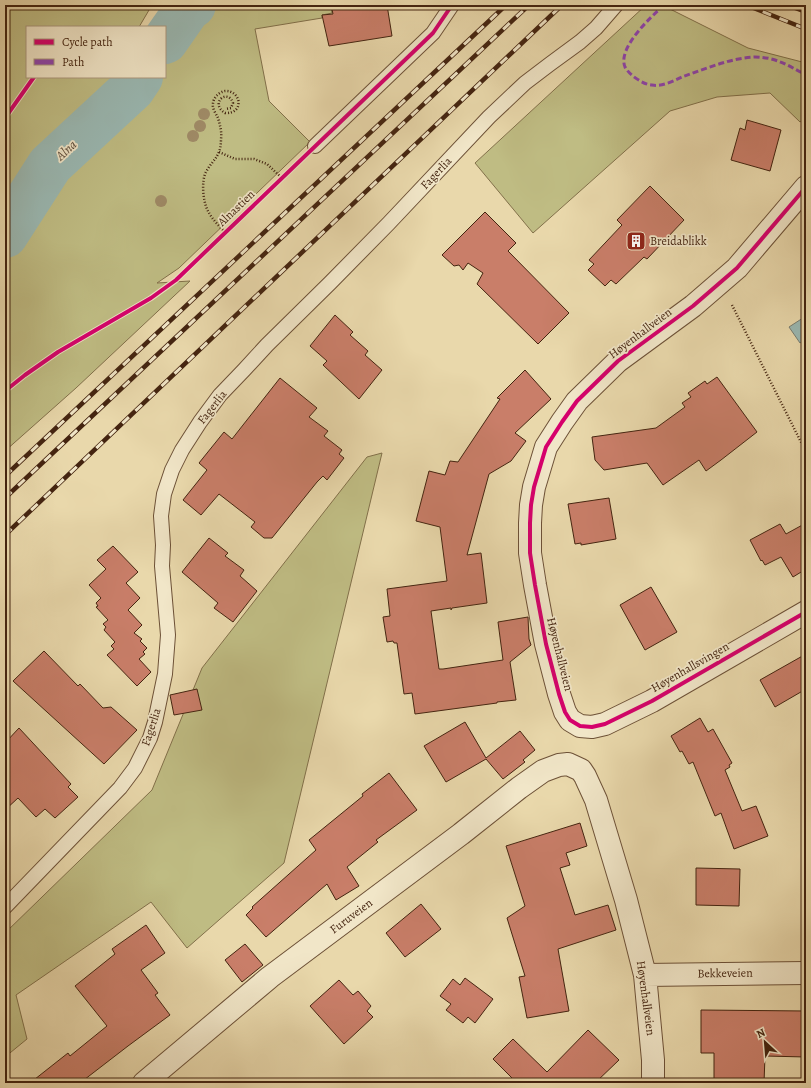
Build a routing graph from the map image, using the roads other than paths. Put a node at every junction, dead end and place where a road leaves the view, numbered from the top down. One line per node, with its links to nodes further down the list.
1 (452, 5): 3 (lane)
2 (616, 5): 8 (lane, Fagerlia)
3 (314, 146)
4 (806, 187): 6 (street, Høyenhallveien)
5 (806, 612): 6 (street, Høyenhallsvingen)
6 (580, 726)
7 (568, 764): 10 (street, Høyenhallveien); 11 (street, Furuveien)
8 (5, 907)
9 (806, 973): 10 (street, Bekkeveien)
10 (645, 975): 12 (street, Høyenhallveien)
11 (144, 1083)
12 (653, 1083)

